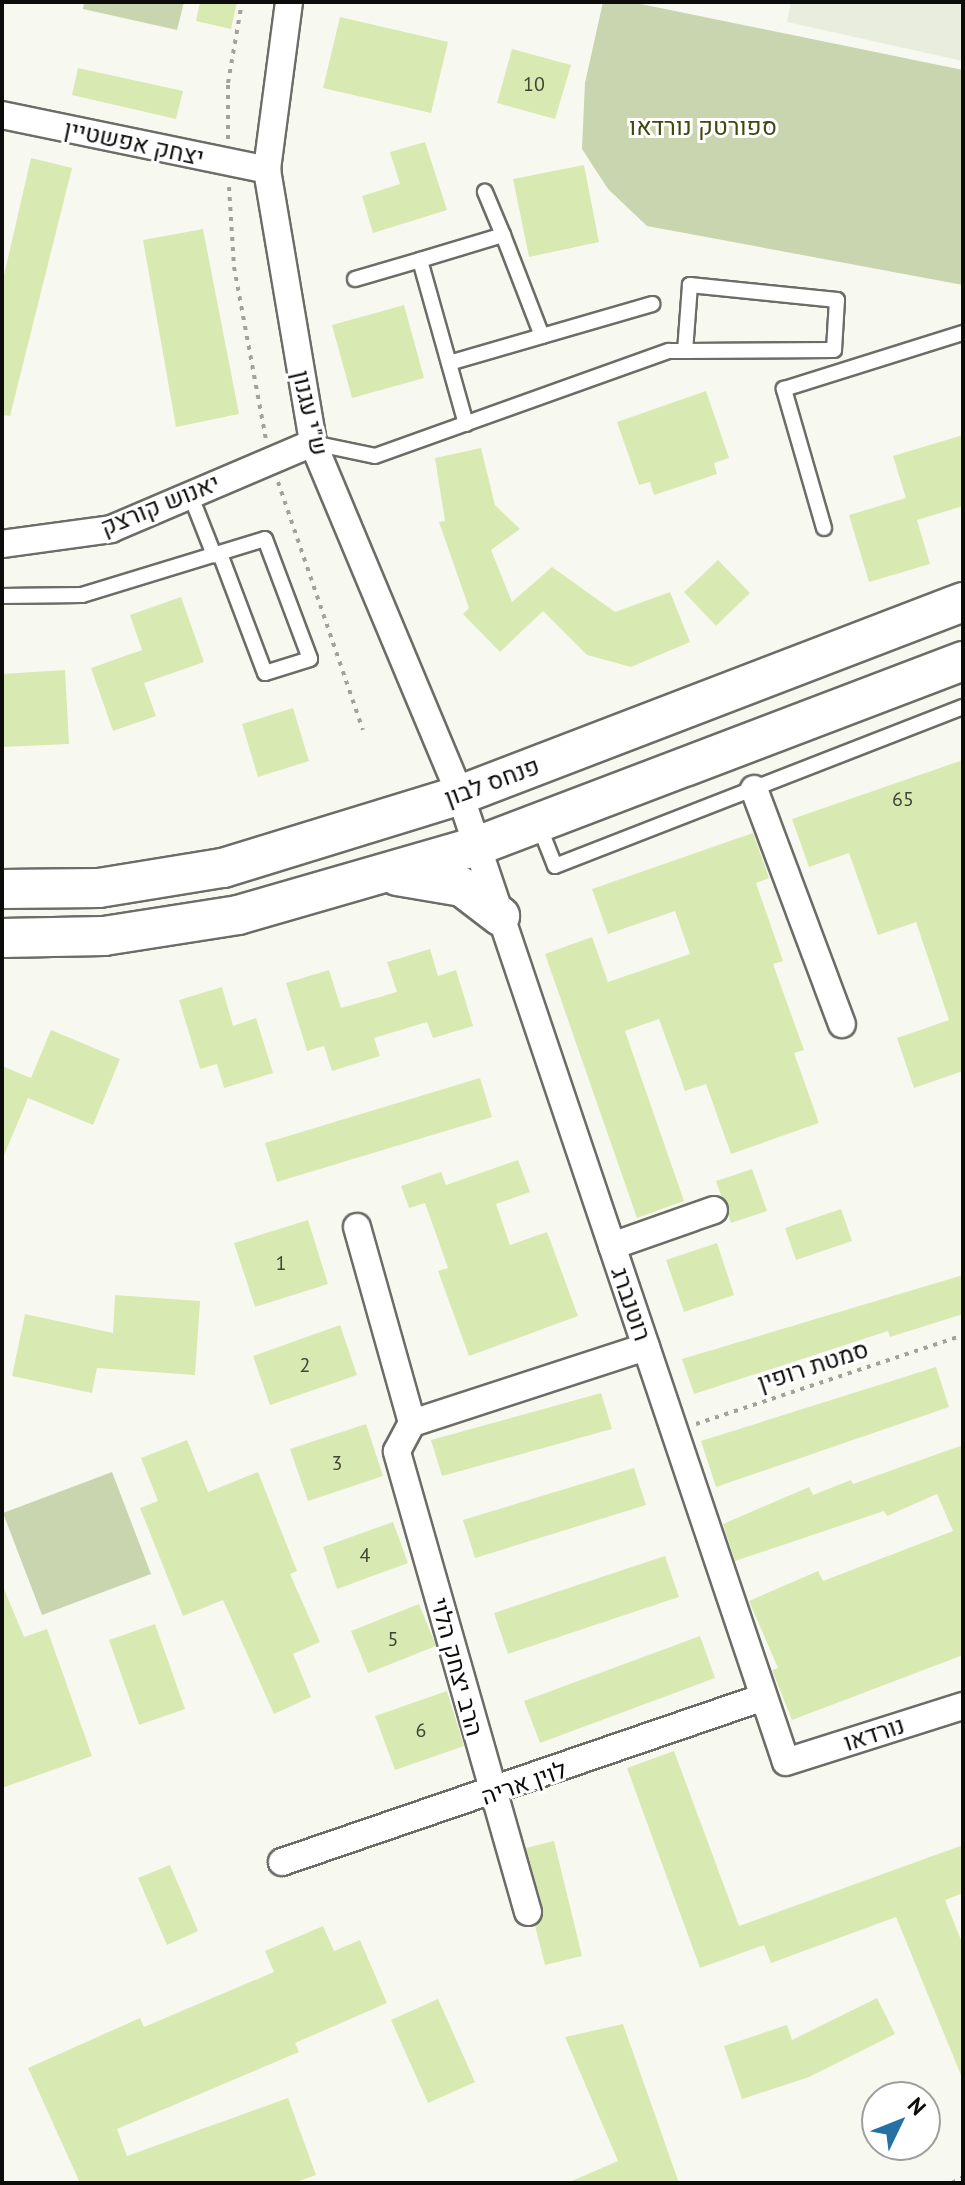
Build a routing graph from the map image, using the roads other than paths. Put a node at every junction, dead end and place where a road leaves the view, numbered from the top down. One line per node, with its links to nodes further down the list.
1 (289, 2): 3 (street, ש"י עגנון)
2 (3, 119): 3 (street, יצחק אפשטיין)
3 (267, 170): 14 (street, ש"י עגנון)
4 (485, 192): 5 (lane)
5 (503, 235): 6 (lane); 10 (lane)
6 (420, 260): 7 (lane); 12 (lane)
7 (355, 279)
8 (652, 304): 10 (lane)
9 (963, 333): 16 (lane)
10 (542, 336): 12 (lane)
11 (685, 351): 11 (lane); 13 (lane)
12 (449, 363): 13 (lane)
13 (466, 424): 14 (lane)
14 (313, 443): 15 (street, יאנוש קורצק); 24 (street, ש"י עגנון)
15 (190, 494): 17 (street, יאנוש קורצק); 18 (lane)
16 (824, 528)
17 (2, 544)
18 (217, 554): 18 (lane); 19 (lane)
19 (2, 596)
20 (963, 602): 24 (main road, פנחס לבון)
21 (963, 661): 25 (main road)
22 (963, 707): 23 (lane)
23 (754, 789): 25 (lane); 31 (street)
24 (460, 795): 26 (street, ש"י עגנון); 28 (main road, פנחס לבון)
25 (538, 823): 26 (main road)
26 (477, 846): 27 (main road); 29 (street, רוטנברג)
27 (358, 880): 29 (main road); 30 (main road)
28 (2, 889)
29 (500, 916): 34 (street, רוטנברג)
30 (2, 938)
31 (842, 1024)
32 (714, 1210): 34 (street)
33 (357, 1227): 36 (street)
34 (612, 1246): 35 (street, רוטנברג)
35 (646, 1347): 36 (street); 37 (street, רוטנברג)
36 (412, 1423): 40 (street, הרב יצחק הלוי)
37 (764, 1697): 39 (street, רוטנברג); 40 (street, לוין אריה)
38 (963, 1706): 39 (street, נורדאו)
39 (786, 1762)
40 (492, 1794): 41 (street, לוין אריה); 42 (street, הרב יצחק הלוי)
41 (282, 1862)
42 (528, 1912)

